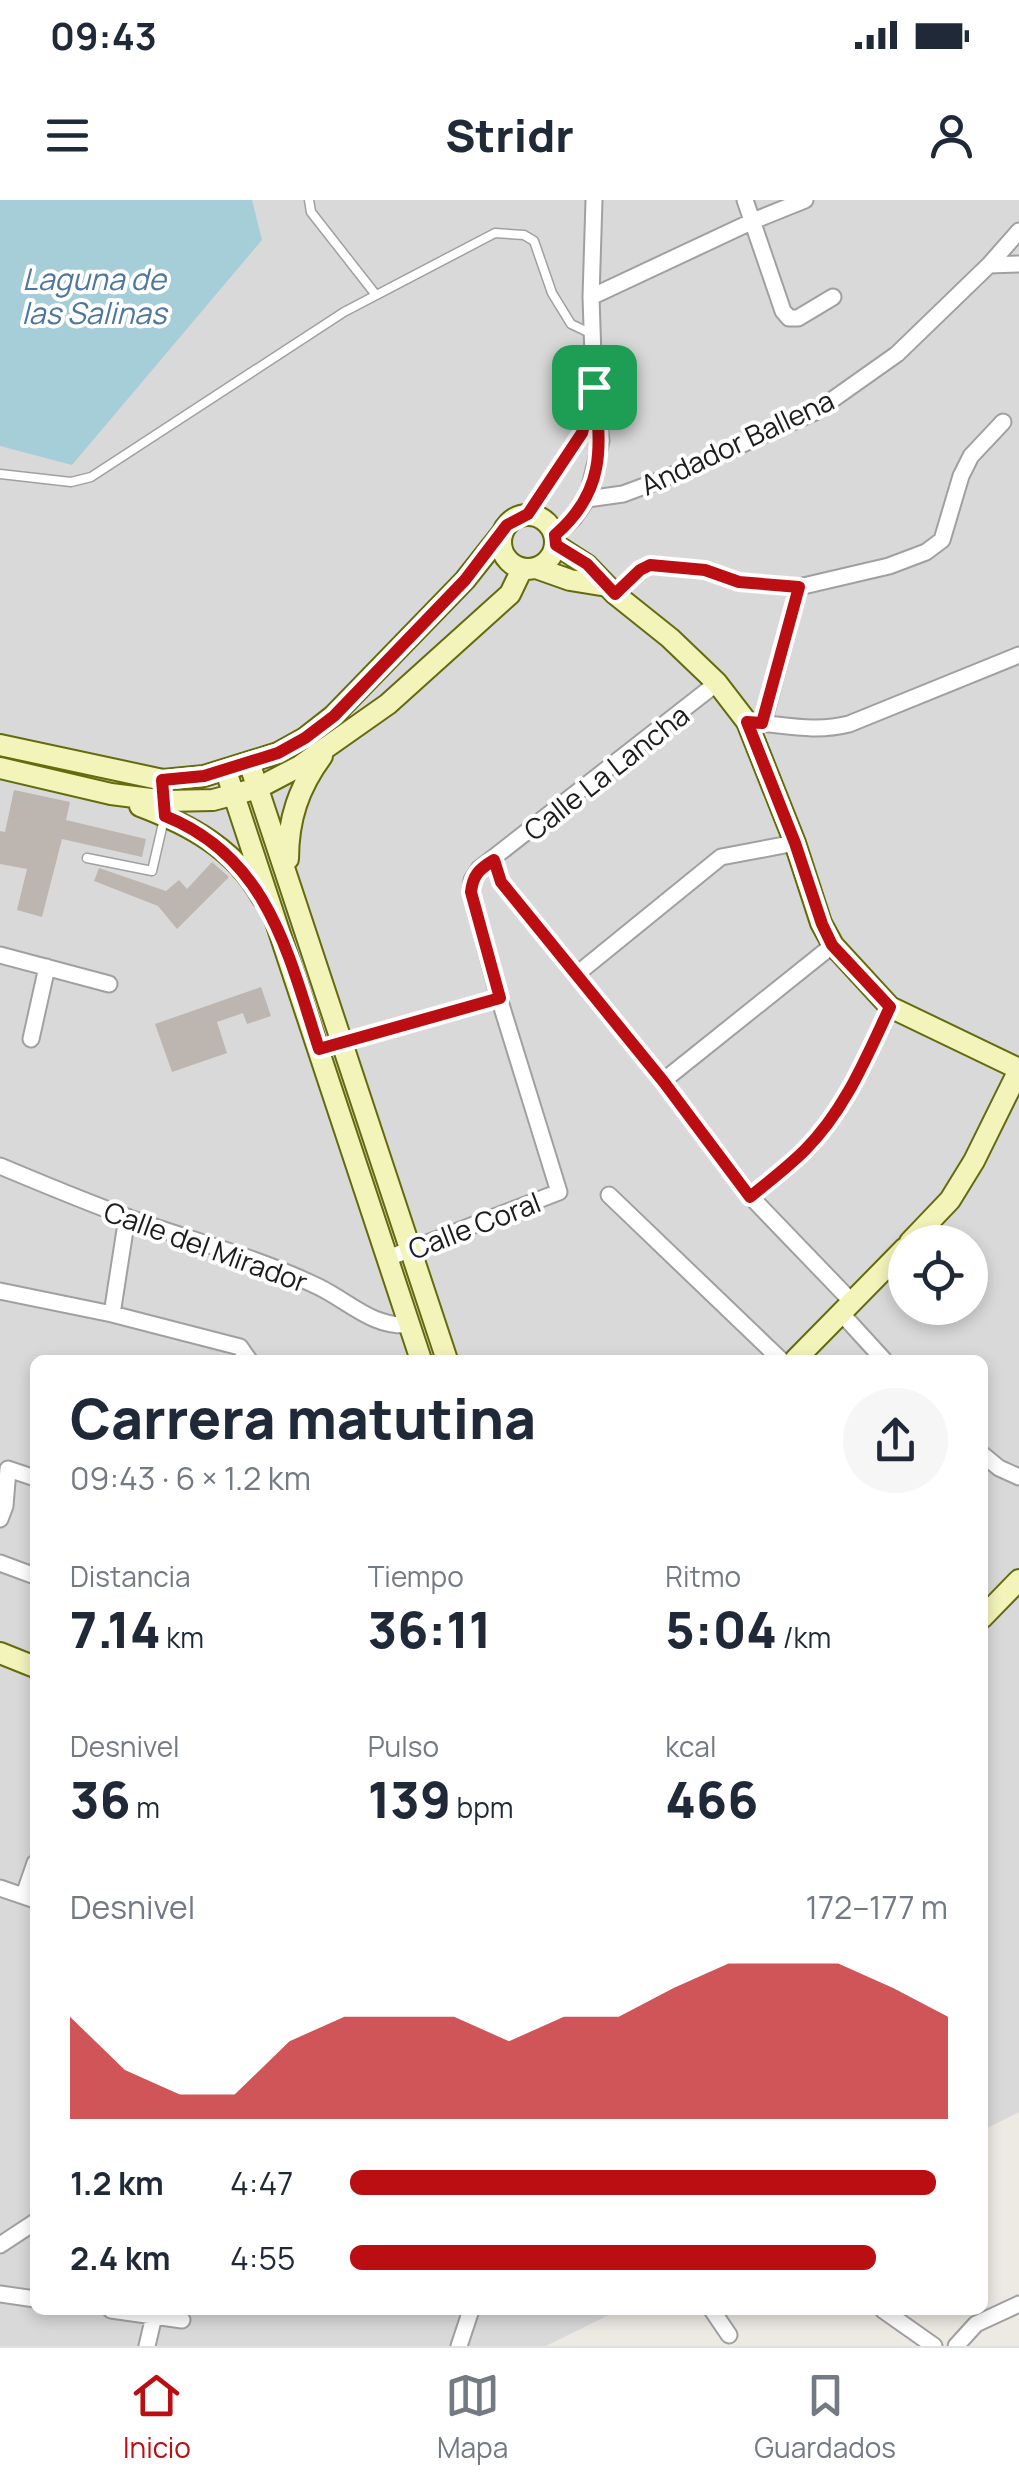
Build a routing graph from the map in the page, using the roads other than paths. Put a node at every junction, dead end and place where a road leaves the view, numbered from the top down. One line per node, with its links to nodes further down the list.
1 (309, 200): 9 (lane)
2 (594, 200): 10 (street)
3 (745, 200): 5 (street)
4 (805, 200): 5 (street)
5 (753, 221): 10 (street); 11 (street)
6 (1019, 231): 7 (street, Andador Ballena)
7 (989, 264): 8 (street); 16 (street, Andador Ballena)
8 (1019, 264)
9 (376, 295): 12 (lane); 15 (lane)
10 (591, 297): 12 (street)
11 (832, 297)
12 (592, 334): 13 (street)
13 (594, 387): 16 (street); 17 (street)
14 (1002, 422): 21 (street)
15 (0, 474)
16 (588, 499): 19 (street)
17 (528, 514): 18 (main road); 19 (main road)
18 (503, 532): 20 (main road); 28 (main road)
19 (555, 540): 20 (main road); 22 (main road)
20 (529, 568): 22 (main road); 26 (main road)
21 (799, 587): 22 (street); 25 (street)
22 (611, 590): 24 (main road)
23 (1019, 655): 25 (street)
24 (718, 683): 25 (main road); 36 (street, Calle La Lancha)
25 (755, 723): 34 (main road)
26 (333, 741): 31 (main road); 37 (main road)
27 (0, 744): 33 (main road)
28 (250, 762): 30 (main road); 31 (main road)
29 (0, 768): 33 (main road)
30 (226, 770): 32 (main road); 33 (main road)
31 (258, 788): 32 (main road); 37 (main road)
32 (234, 796): 33 (main road); 38 (main road)
33 (164, 799): 35 (lane); 38 (main road)
34 (795, 843): 39 (main road); 42 (street)
35 (87, 858)
36 (494, 860): 42 (street); 44 (street)
37 (288, 876): 47 (main road)
38 (280, 928): 48 (main road)
39 (832, 945): 45 (main road); 50 (street)
40 (0, 955): 41 (street)
41 (47, 968): 43 (street); 46 (street)
42 (576, 974): 50 (street)
43 (109, 984)
44 (500, 998): 47 (street); 56 (street, Calle Coral)
45 (890, 1007): 49 (main road); 53 (street)
46 (31, 1039)
47 (342, 1042): 48 (street); 56 (main road)
48 (319, 1049): 57 (main road)
49 (1019, 1069): 55 (main road)
50 (663, 1081): 53 (street)
51 (0, 1166): 54 (street, Calle del Mirador)
52 (608, 1194): 66 (street)
53 (750, 1197): 60 (street)
54 (127, 1217): 61 (street); 62 (street, Calle del Mirador)
55 (927, 1225)
56 (411, 1250): 57 (street, Calle Coral); 65 (main road)
57 (388, 1258): 62 (main road)
58 (888, 1266): 60 (main road)
59 (0, 1291): 61 (street)
60 (848, 1308): 67 (main road); 68 (street)
61 (112, 1314): 63 (street)
62 (409, 1324): 64 (main road)
63 (246, 1355)
64 (420, 1355)
65 (445, 1355)
66 (776, 1355)
67 (800, 1355)
68 (881, 1355)
69 (988, 1459): 71 (street)
70 (30, 1476): 72 (street)
71 (1019, 1477)
72 (0, 1519)
73 (0, 1564): 74 (street)
74 (30, 1574)
75 (1019, 1580): 76 (main road)
76 (988, 1612)
77 (0, 1653): 78 (main road)
78 (30, 1665)
79 (0, 1888): 80 (street)
80 (29, 1898)
81 (30, 2225): 82 (street)
82 (0, 2245)
83 (0, 2294): 84 (street)
84 (30, 2298)
85 (1019, 2304): 96 (street)
86 (147, 2315): 90 (street)
87 (469, 2315): 94 (street)
88 (715, 2315): 92 (street)
89 (890, 2315): 95 (street)
90 (154, 2316): 91 (street); 93 (street)
91 (182, 2320)
92 (729, 2335)
93 (148, 2346)
94 (459, 2346)
95 (934, 2346)
96 (956, 2346)

